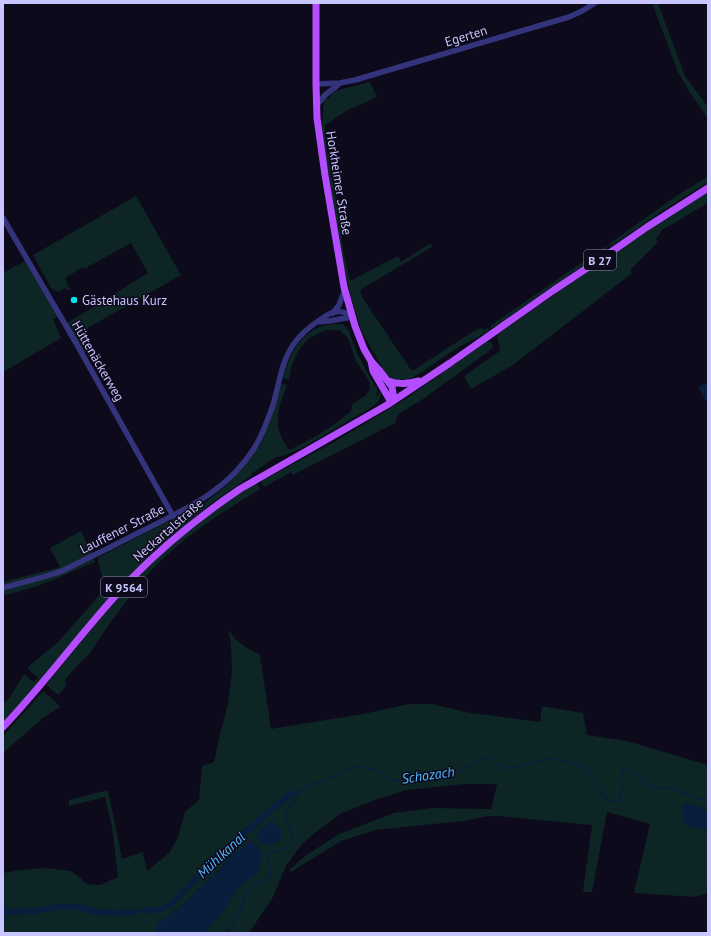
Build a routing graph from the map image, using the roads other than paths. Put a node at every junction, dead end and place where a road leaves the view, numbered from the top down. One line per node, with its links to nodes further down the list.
1 (316, 3): 3 (main road, Horkheimer Straße)
2 (595, 3): 4 (street, Egerten)
3 (316, 84): 4 (street, Egerten); 5 (main road, Horkheimer Straße)
4 (340, 84): 5 (street, Egerten)
5 (316, 105): 8 (main road, Horkheimer Straße)
6 (708, 188): 13 (main road, B 27)
7 (3, 218): 17 (street, Hüttenäckerweg)
8 (345, 289): 9 (street); 10 (main road, Horkheimer Straße)
9 (333, 313): 10 (street); 11 (street, Lauffener Straße)
10 (352, 317): 11 (street); 12 (main road, Horkheimer Straße)
11 (317, 322): 17 (street, Lauffener Straße)
12 (371, 361): 14 (main road, Horkheimer Straße); 15 (main road, Horkheimer Straße)
13 (424, 380): 14 (main road); 15 (main road, B 27)
14 (388, 381): 15 (main road, Horkheimer Straße)
15 (391, 402): 16 (main road, Neckartalstraße / B 27)
16 (217, 505): 19 (main road, Neckartalstraße / K 9564)
17 (173, 516): 18 (street, Lauffener Straße)
18 (3, 588)
19 (3, 727)

